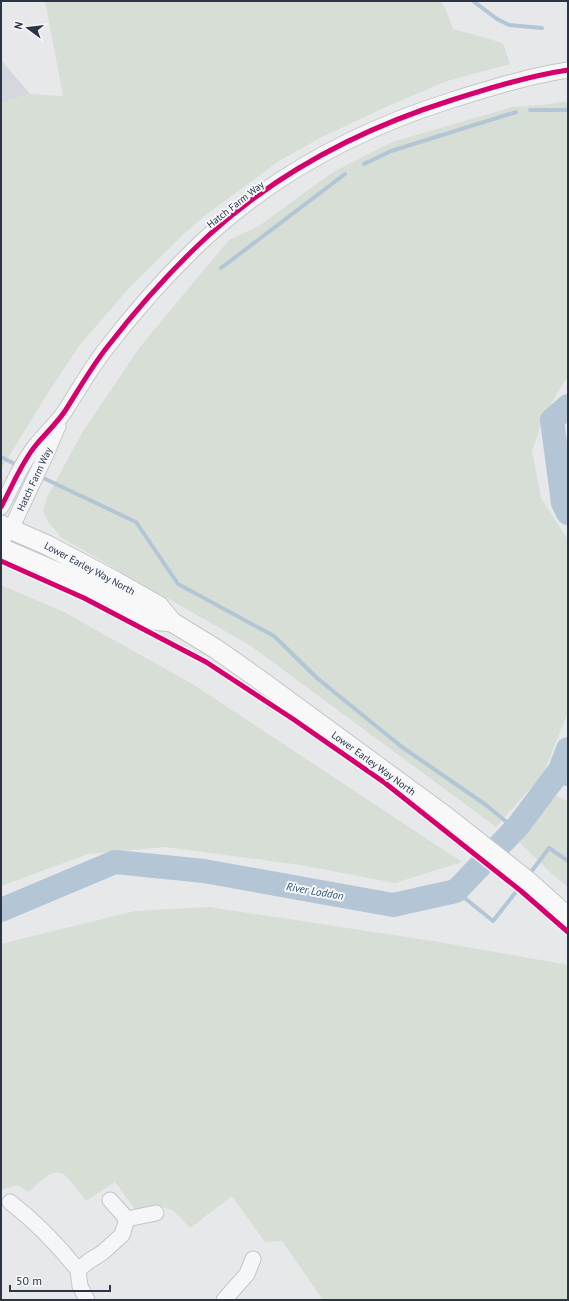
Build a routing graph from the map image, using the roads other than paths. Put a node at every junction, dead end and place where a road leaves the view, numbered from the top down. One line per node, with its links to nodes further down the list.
1 (568, 70): 2 (street, Hatch Farm Way)
2 (41, 449): 3 (street, Hatch Farm Way); 5 (street, Hatch Farm Way)
3 (6, 492): 4 (street, Hatch Farm Way)
4 (1, 507)
5 (4, 532): 7 (main road, Lower Earley Way North)
6 (1, 548): 7 (main road, Lower Earley Way North)
7 (172, 622): 8 (main road, Lower Earley Way North)
8 (568, 917)
9 (110, 1200): 12 (street)
10 (10, 1202): 14 (street)
11 (156, 1213): 12 (street)
12 (127, 1219): 14 (street)
13 (253, 1259): 16 (street)
14 (78, 1270): 15 (street)
15 (87, 1300)
16 (224, 1300)

